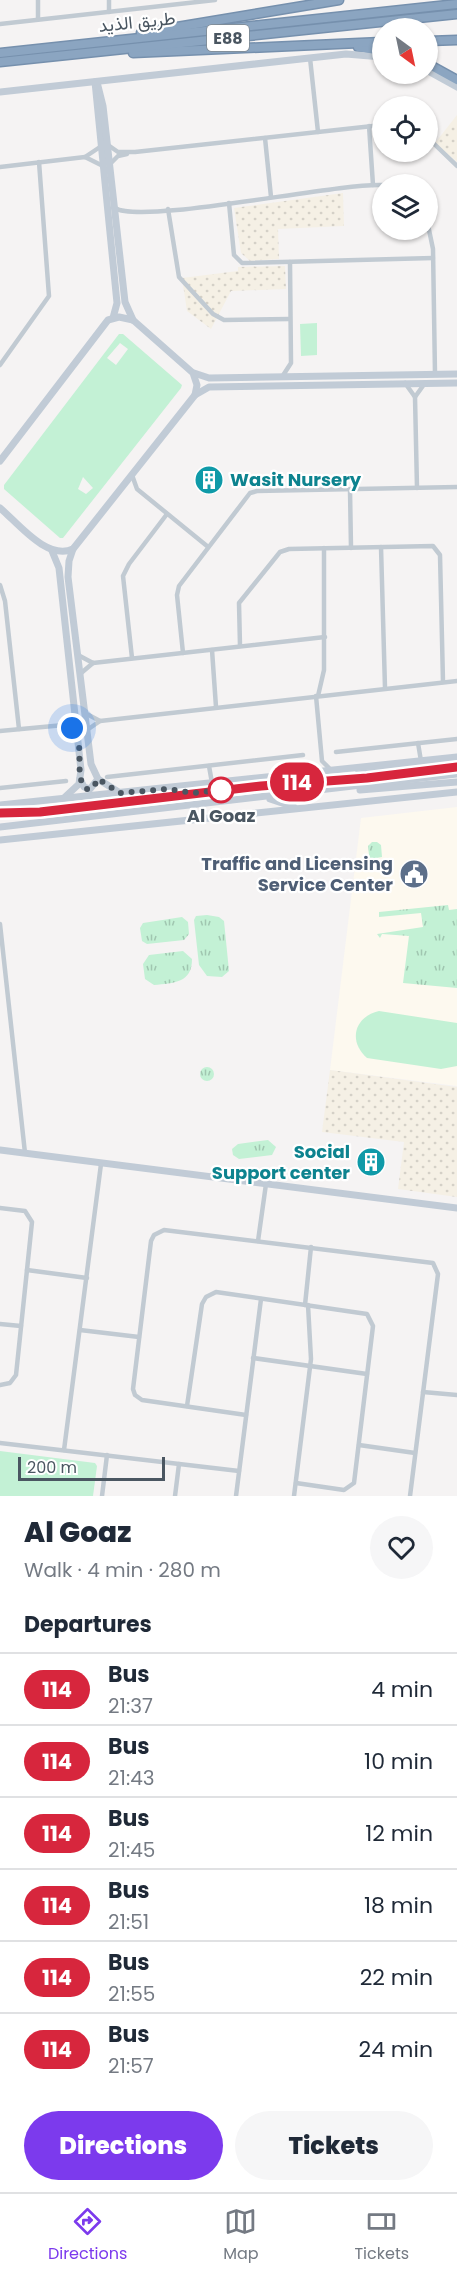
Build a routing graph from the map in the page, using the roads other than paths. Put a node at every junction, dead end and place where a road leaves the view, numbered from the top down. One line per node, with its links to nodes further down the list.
1 (38, 0): 8 (street)
2 (109, 0): 6 (street)
3 (215, 0): 6 (street)
4 (339, 0): 11 (highway)
5 (457, 4): 11 (highway, طريق الذيد / E88)
6 (109, 12): 8 (street)
7 (457, 14): 16 (highway, طريق الذيد / E88)
8 (38, 19): 9 (street)
9 (0, 24)
10 (457, 40): 12 (highway)
11 (121, 41): 17 (highway, طريق الذيد / E88)
12 (438, 41)
13 (372, 42): 14 (highway)
14 (337, 44): 15 (highway); 16 (highway)
15 (372, 49)
16 (106, 50): 20 (highway, طريق الذيد / E88)
17 (0, 53)
18 (372, 56): 19 (street)
19 (310, 58): 23 (street); 32 (street)
20 (0, 62)
21 (438, 70): 24 (highway)
22 (438, 77): 27 (street)
23 (110, 80): 25 (street); 29 (street)
24 (457, 80)
25 (96, 82): 26 (street); 29 (street)
26 (81, 84): 28 (street); 29 (street)
27 (457, 87)
28 (0, 92)
29 (99, 106): 34 (street)
30 (369, 126): 31 (street); 32 (street); 43 (street)
31 (372, 126)
32 (318, 132): 33 (street)
33 (265, 138): 36 (street); 45 (street)
34 (104, 146): 36 (street); 37 (street); 39 (street); 40 (street)
35 (438, 148): 41 (street)
36 (135, 152): 39 (street)
37 (85, 158): 38 (street); 40 (street)
38 (39, 162): 42 (street); 60 (street)
39 (110, 164): 47 (street)
40 (101, 165): 55 (street)
41 (457, 166)
42 (0, 167)
43 (372, 174)
44 (372, 185): 45 (street)
45 (271, 197): 46 (street)
46 (228, 203): 48 (street); 53 (street)
47 (114, 207): 49 (street); 50 (street)
48 (168, 209): 49 (street); 57 (street)
49 (126, 213): 50 (street)
50 (116, 224): 54 (street)
51 (431, 240): 52 (street)
52 (434, 258): 53 (street); 62 (street)
53 (290, 262): 57 (street)
54 (124, 289): 55 (street); 58 (street)
55 (115, 291): 56 (street)
56 (113, 318): 58 (street); 73 (street)
57 (289, 319): 59 (street)
58 (133, 320): 61 (street)
59 (291, 363): 64 (street); 66 (street)
60 (0, 365)
61 (193, 372): 65 (street); 71 (street)
62 (435, 374): 63 (street); 64 (street)
63 (457, 374)
64 (300, 376): 66 (street)
65 (241, 377): 66 (street); 70 (street)
66 (282, 377)
67 (405, 383): 68 (street); 70 (street); 72 (street)
68 (426, 383): 69 (street); 72 (street)
69 (457, 383)
70 (223, 386): 71 (street)
71 (195, 395): 74 (street)
72 (415, 396): 76 (street)
73 (0, 462)
74 (132, 475): 77 (street); 78 (street)
75 (457, 487): 76 (street)
76 (417, 488): 79 (street)
77 (123, 489): 78 (street); 86 (street)
78 (137, 489): 81 (street)
79 (350, 490): 82 (street); 84 (street)
80 (0, 508): 87 (street)
81 (167, 514): 82 (street); 95 (street)
82 (207, 546): 93 (street)
83 (324, 548): 84 (street); 90 (street); 91 (street)
84 (351, 548): 85 (street)
85 (381, 548): 99 (street); 100 (street)
86 (73, 549): 87 (street); 88 (street)
87 (52, 551): 88 (street)
88 (64, 576): 94 (street); 103 (street)
89 (0, 585): 107 (street)
90 (325, 637): 91 (street); 101 (street)
91 (240, 646): 92 (street)
92 (212, 651): 93 (street); 102 (street)
93 (183, 653): 95 (street)
94 (78, 655): 96 (street); 97 (street)
95 (132, 658): 96 (street)
96 (93, 663): 97 (street)
97 (80, 674): 104 (street)
98 (457, 681): 99 (street)
99 (443, 682): 100 (street)
100 (385, 688): 101 (street)
101 (317, 696): 102 (street); 115 (street)
102 (216, 706): 105 (street)
103 (76, 714): 106 (street); 110 (street)
104 (85, 714): 105 (street); 109 (street)
105 (100, 721): 109 (street)
106 (64, 725): 107 (street); 110 (street)
107 (19, 729): 108 (street)
108 (0, 731)
109 (86, 731): 128 (street)
110 (78, 735): 127 (street)
111 (457, 739): 112 (street)
112 (418, 743): 113 (street); 117 (street)
113 (336, 752)
114 (303, 755): 119 (street)
115 (321, 757): 122 (street); 123 (street)
116 (457, 757): 117 (street)
117 (421, 761): 120 (street); 122 (street)
118 (457, 762): 120 (street)
119 (209, 765): 125 (street); 131 (street)
120 (431, 765): 126 (street)
121 (457, 767): 126 (street)
122 (332, 771): 123 (street)
123 (311, 773): 131 (street)
124 (457, 774): 134 (street)
125 (108, 777)
126 (340, 778): 137 (street)
127 (80, 779): 128 (street); 139 (street)
128 (98, 779): 136 (street)
129 (66, 781): 132 (street)
130 (457, 782): 134 (street)
131 (212, 783): 133 (street)
132 (0, 788)
133 (168, 789): 136 (street); 137 (street)
134 (343, 789): 138 (street)
135 (457, 792): 141 (street)
136 (120, 793): 139 (street)
137 (193, 793): 142 (street)
138 (261, 797): 141 (street); 143 (street)
139 (64, 798): 140 (street)
140 (0, 805)
141 (296, 808): 146 (street)
142 (0, 813)
143 (58, 819): 144 (street); 146 (street)
144 (42, 821): 145 (street); 146 (street)
145 (0, 827)
146 (53, 834): 147 (street)
147 (0, 840)
148 (0, 924): 150 (street)
149 (0, 1150): 150 (street)
150 (25, 1153): 151 (street)
151 (101, 1164): 152 (street); 158 (street)
152 (266, 1184): 154 (street); 155 (street)
153 (0, 1208): 157 (street)
154 (457, 1208)
155 (258, 1241): 156 (street); 164 (street)
156 (311, 1248): 160 (street); 169 (street)
157 (27, 1270): 158 (street); 162 (street)
158 (87, 1278): 163 (street)
159 (261, 1299): 160 (street); 165 (street); 171 (street)
160 (306, 1305): 166 (street); 167 (street)
161 (0, 1324): 162 (street)
162 (21, 1326): 168 (street)
163 (80, 1330): 164 (street); 175 (street)
164 (140, 1337): 171 (street)
165 (254, 1358): 166 (street); 172 (street)
166 (311, 1366): 167 (street); 180 (street)
167 (368, 1374): 174 (street)
168 (0, 1384)
169 (423, 1392): 170 (street); 176 (street)
170 (457, 1395)
171 (187, 1406): 172 (street)
172 (246, 1414): 179 (street)
173 (0, 1443): 175 (street)
174 (358, 1445): 176 (street); 180 (street)
175 (64, 1450): 177 (street)
176 (415, 1453): 185 (street)
177 (107, 1455): 178 (street); 181 (street)
178 (179, 1464): 179 (street); 182 (street)
179 (239, 1471): 183 (street)
180 (296, 1483): 184 (street)
181 (102, 1496)
182 (176, 1496)
183 (236, 1496)
184 (294, 1496)
185 (410, 1496)

